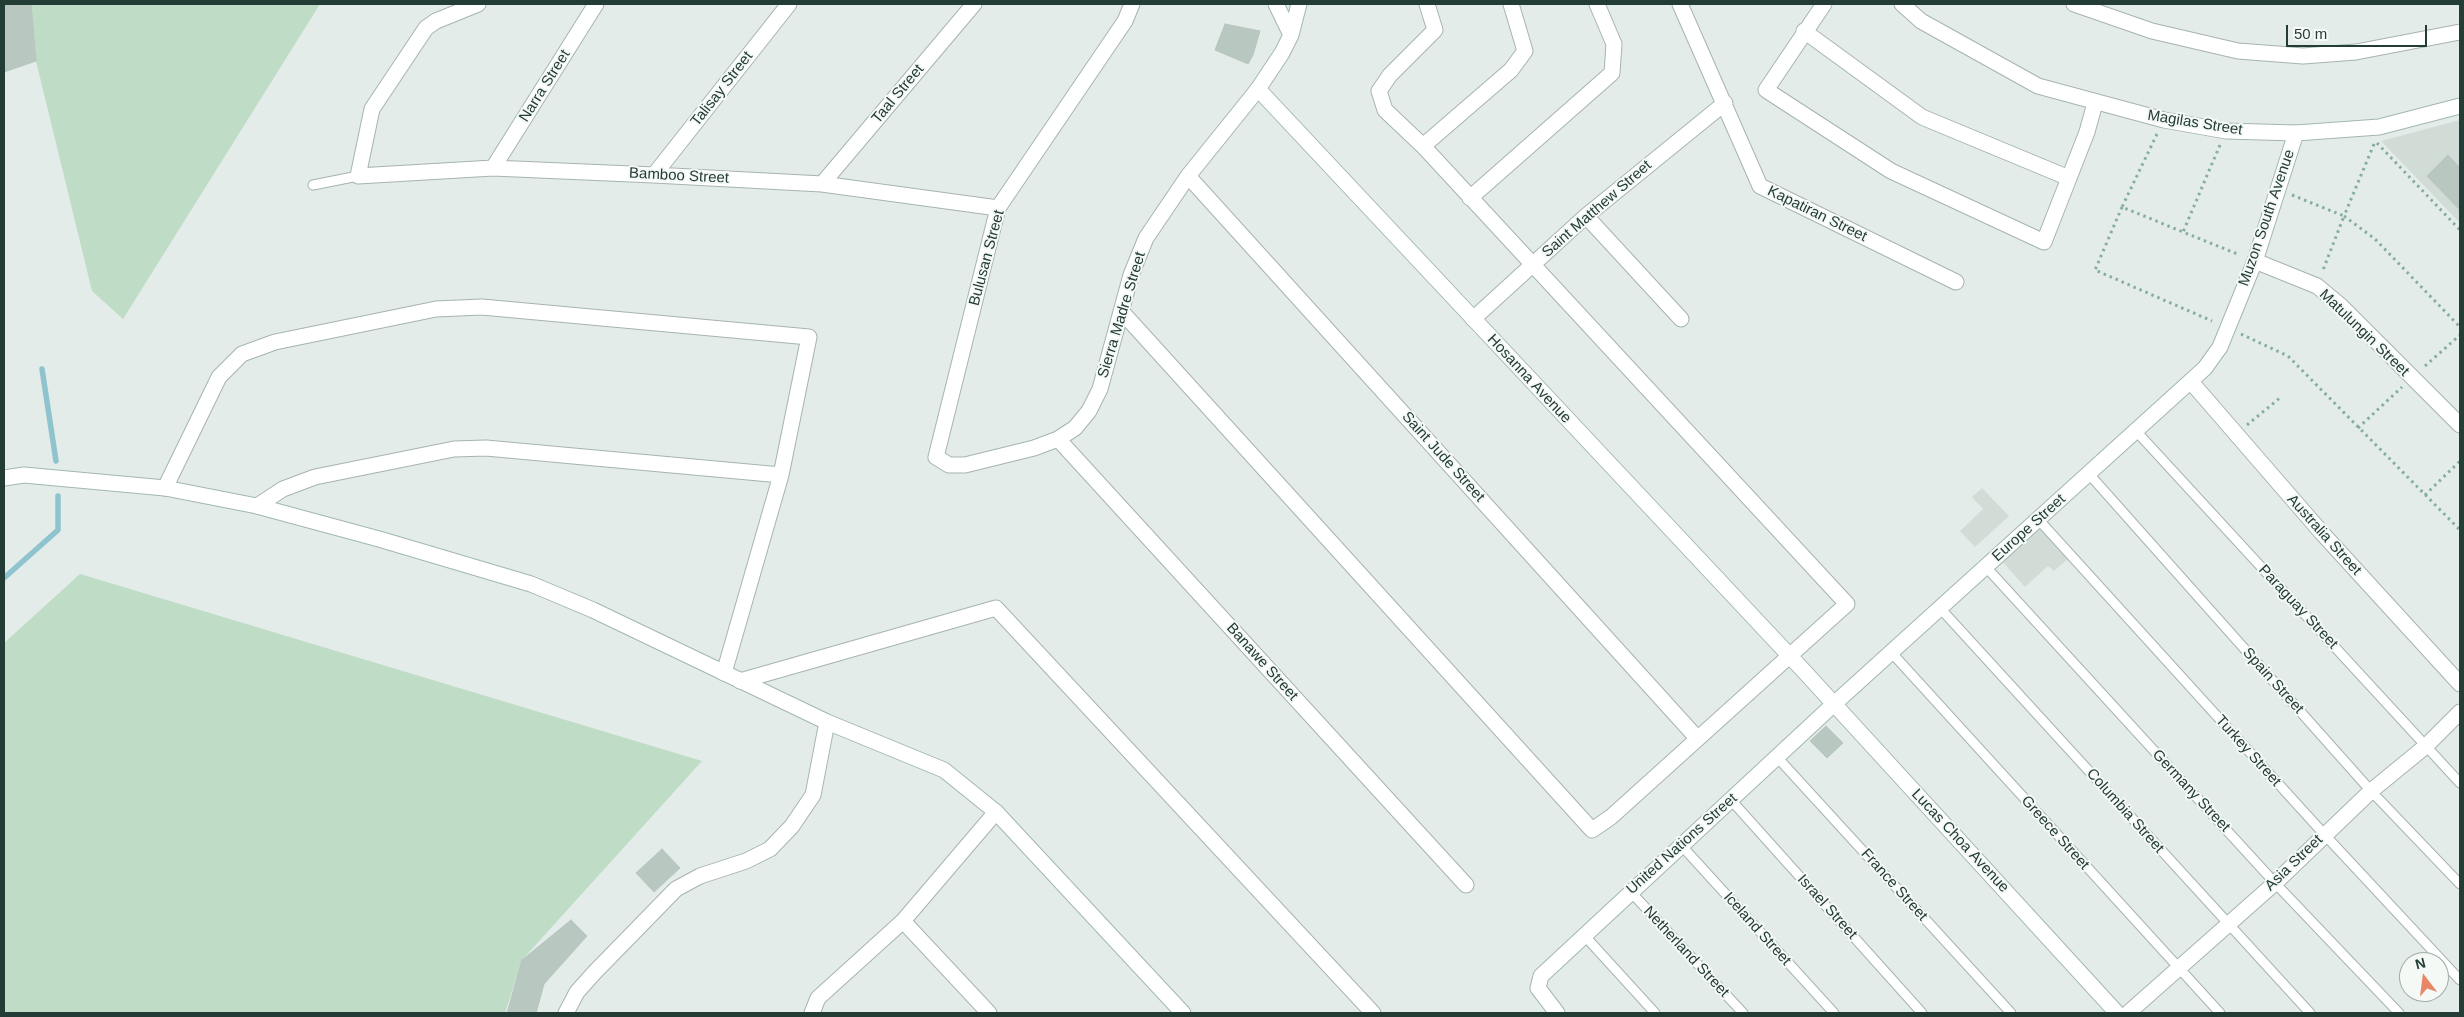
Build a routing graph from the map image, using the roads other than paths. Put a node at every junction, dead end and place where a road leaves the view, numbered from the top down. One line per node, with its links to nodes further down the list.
1 (478, 4): 26 (street)
2 (596, 4): 24 (street, Narra Street)
3 (788, 4): 25 (street, Talisay Street)
4 (974, 4): 29 (street, Taal Street)
5 (1132, 4): 32 (street, Bulusan Street)
6 (1276, 4): 17 (street)
7 (1299, 4): 17 (street, Sierra Madre Street)
8 (1427, 4): 23 (street)
9 (1511, 4): 23 (street)
10 (1597, 4): 31 (street)
11 (1680, 4): 19 (street, Kapatiran Street)
12 (1824, 4): 15 (street)
13 (1902, 4): 20 (street, Magilas Street)
14 (2074, 4): 16 (street)
15 (1804, 31): 28 (street); 28 (street)
16 (2460, 32)
17 (1291, 34): 18 (street, Sierra Madre Street)
18 (1258, 89): 27 (street, Sierra Madre Street); 39 (street, Hosanna Avenue)
19 (1725, 103): 33 (street, Saint Matthew Street); 36 (street, Kapatiran Street)
20 (2095, 103): 22 (street, Magilas Street); 28 (street)
21 (2460, 106): 22 (street, Muzon South Avenue)
22 (2296, 133): 34 (street, Muzon South Avenue)
23 (1423, 146): 31 (street)
24 (493, 168): 25 (street, Bamboo Street); 26 (street, Bamboo Street)
25 (654, 174): 29 (street, Bamboo Street)
26 (358, 176): 30 (lane)
27 (1188, 176): 37 (street, Sierra Madre Street); 63 (street, Saint Jude Street)
28 (2069, 178)
29 (822, 184): 32 (street, Bamboo Street)
30 (313, 185)
31 (1470, 198): 35 (street)
32 (998, 208): 45 (street, Bulusan Street)
33 (1586, 216): 35 (street, Saint Matthew Street); 38 (street)
34 (2255, 261): 40 (street, Muzon South Avenue); 42 (street, Matulungin Street)
35 (1532, 265): 39 (street, Saint Matthew Street); 55 (street)
36 (1956, 282)
37 (1122, 312): 44 (street, Sierra Madre Street); 63 (street)
38 (1681, 318)
39 (1473, 319): 55 (street, Hosanna Avenue)
40 (2220, 347): 41 (street, Europe Street)
41 (2192, 382): 43 (street, Europe Street); 59 (street, Australia Street)
42 (2460, 425)
43 (2136, 431): 46 (street, Europe Street); 64 (lane, Paraguay Street)
44 (1058, 439): 45 (street, Sierra Madre Street); 74 (street, Banawe Street)
45 (936, 457)
46 (2089, 474): 51 (street, Europe Street); 67 (lane, Spain Street)
47 (781, 475): 49 (street); 50 (street); 57 (street)
48 (4, 478): 49 (street)
49 (165, 488): 50 (street)
50 (257, 506): 57 (street)
51 (2038, 519): 52 (street, Europe Street); 70 (lane, Turkey Street)
52 (1986, 568): 53 (street, Europe Street); 72 (lane, Germany Street)
53 (1940, 608): 54 (street, Europe Street); 77 (lane, Columbia Street)
54 (1891, 652): 60 (street, Europe Street); 79 (lane, Greece Street)
55 (1788, 655): 56 (street, Hosanna Avenue); 63 (street)
56 (1802, 669): 60 (street, Lucas Choa Avenue)
57 (724, 673): 58 (street)
58 (740, 681): 62 (street); 85 (street)
59 (2460, 684)
60 (1834, 704): 65 (street, United Nations Street); 92 (street, Lucas Choa Avenue)
61 (2460, 712): 64 (street, Asia Street)
62 (827, 722): 69 (street); 81 (street)
63 (1698, 738)
64 (2426, 746): 66 (lane, Paraguay Street); 67 (street, Asia Street)
65 (1777, 757): 68 (street, United Nations Street); 91 (lane, France Street)
66 (2460, 783)
67 (2371, 791): 70 (street, Asia Street); 73 (lane, Spain Street)
68 (1731, 800): 71 (street, United Nations Street); 90 (lane, Israel Street)
69 (996, 812): 76 (street); 84 (street)
70 (2324, 834): 72 (street, Asia Street); 80 (lane, Turkey Street)
71 (1681, 845): 75 (street, United Nations Street); 89 (lane, Iceland Street)
72 (2275, 883): 77 (street, Asia Street); 96 (lane, Germany Street)
73 (2460, 884)
74 (1466, 885)
75 (1630, 891): 78 (street, United Nations Street); 88 (lane, Netherland Street)
76 (903, 921): 82 (street); 83 (street)
77 (2227, 924): 79 (street, Asia Street); 95 (lane, Columbia Street)
78 (1583, 934): 86 (street, United Nations Street); 87 (lane)
79 (2178, 968): 93 (street, Asia Street); 94 (lane, Greece Street)
80 (2460, 980)
81 (566, 1013)
82 (812, 1013)
83 (990, 1013)
84 (1183, 1013)
85 (1373, 1013)
86 (1557, 1013)
87 (1655, 1013)
88 (1743, 1013)
89 (1834, 1013)
90 (1922, 1013)
91 (2011, 1013)
92 (2118, 1013)
93 (2128, 1013)
94 (2220, 1013)
95 (2310, 1013)
96 (2399, 1013)

